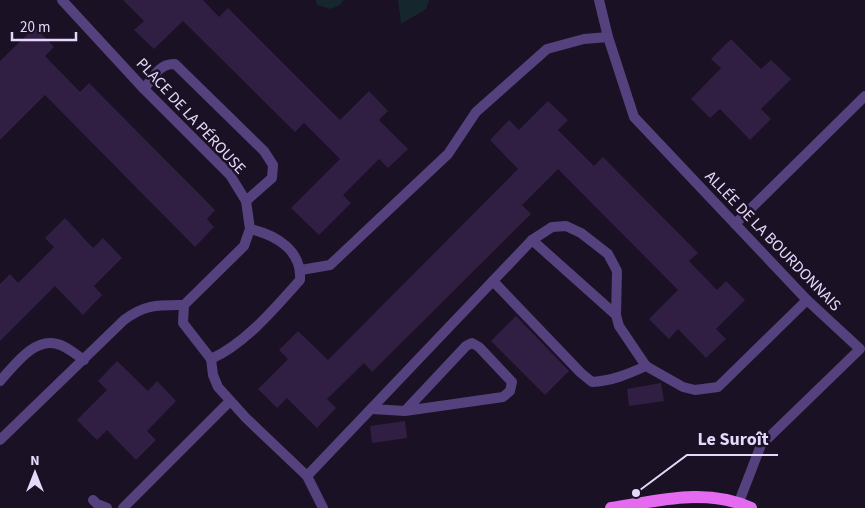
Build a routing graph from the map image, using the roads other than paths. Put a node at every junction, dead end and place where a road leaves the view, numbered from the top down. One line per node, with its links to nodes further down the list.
1 (62, 0): 4 (street, PLACE DE LA PÉROUSE)
2 (599, 0): 3 (street, ALLÉE DE LA BOURDONNAIS)
3 (608, 37): 7 (street, ALLÉE DE LA BOURDONNAIS); 10 (street)
4 (144, 90): 6 (street, PLACE DE LA PÉROUSE); 6 (street)
5 (865, 96): 7 (street)
6 (246, 201): 8 (street, PLACE DE LA PÉROUSE)
7 (735, 224): 12 (street, ALLÉE DE LA BOURDONNAIS)
8 (250, 229): 10 (street); 13 (street)
9 (532, 240): 11 (street); 14 (street); 14 (street)
10 (300, 270): 16 (street)
11 (493, 281): 18 (street); 21 (street)
12 (806, 300): 15 (street, ALLÉE DE LA BOURDONNAIS); 18 (street)
13 (184, 305): 16 (street); 17 (street)
14 (616, 315): 18 (street)
15 (863, 347): 26 (street, ALLÉE DE LA BOURDONNAIS)
16 (211, 358): 20 (street)
17 (84, 360): 19 (street); 23 (street)
18 (646, 366)
19 (0, 381)
20 (230, 401): 24 (street); 28 (street)
21 (372, 409): 22 (street); 24 (street)
22 (405, 411): 22 (street)
23 (0, 440)
24 (307, 476): 29 (street)
25 (93, 500): 27 (street)
26 (739, 502): 30 (main road); 31 (main road)
27 (107, 508)
28 (123, 508)
29 (323, 508)
30 (611, 508)
31 (751, 508)

